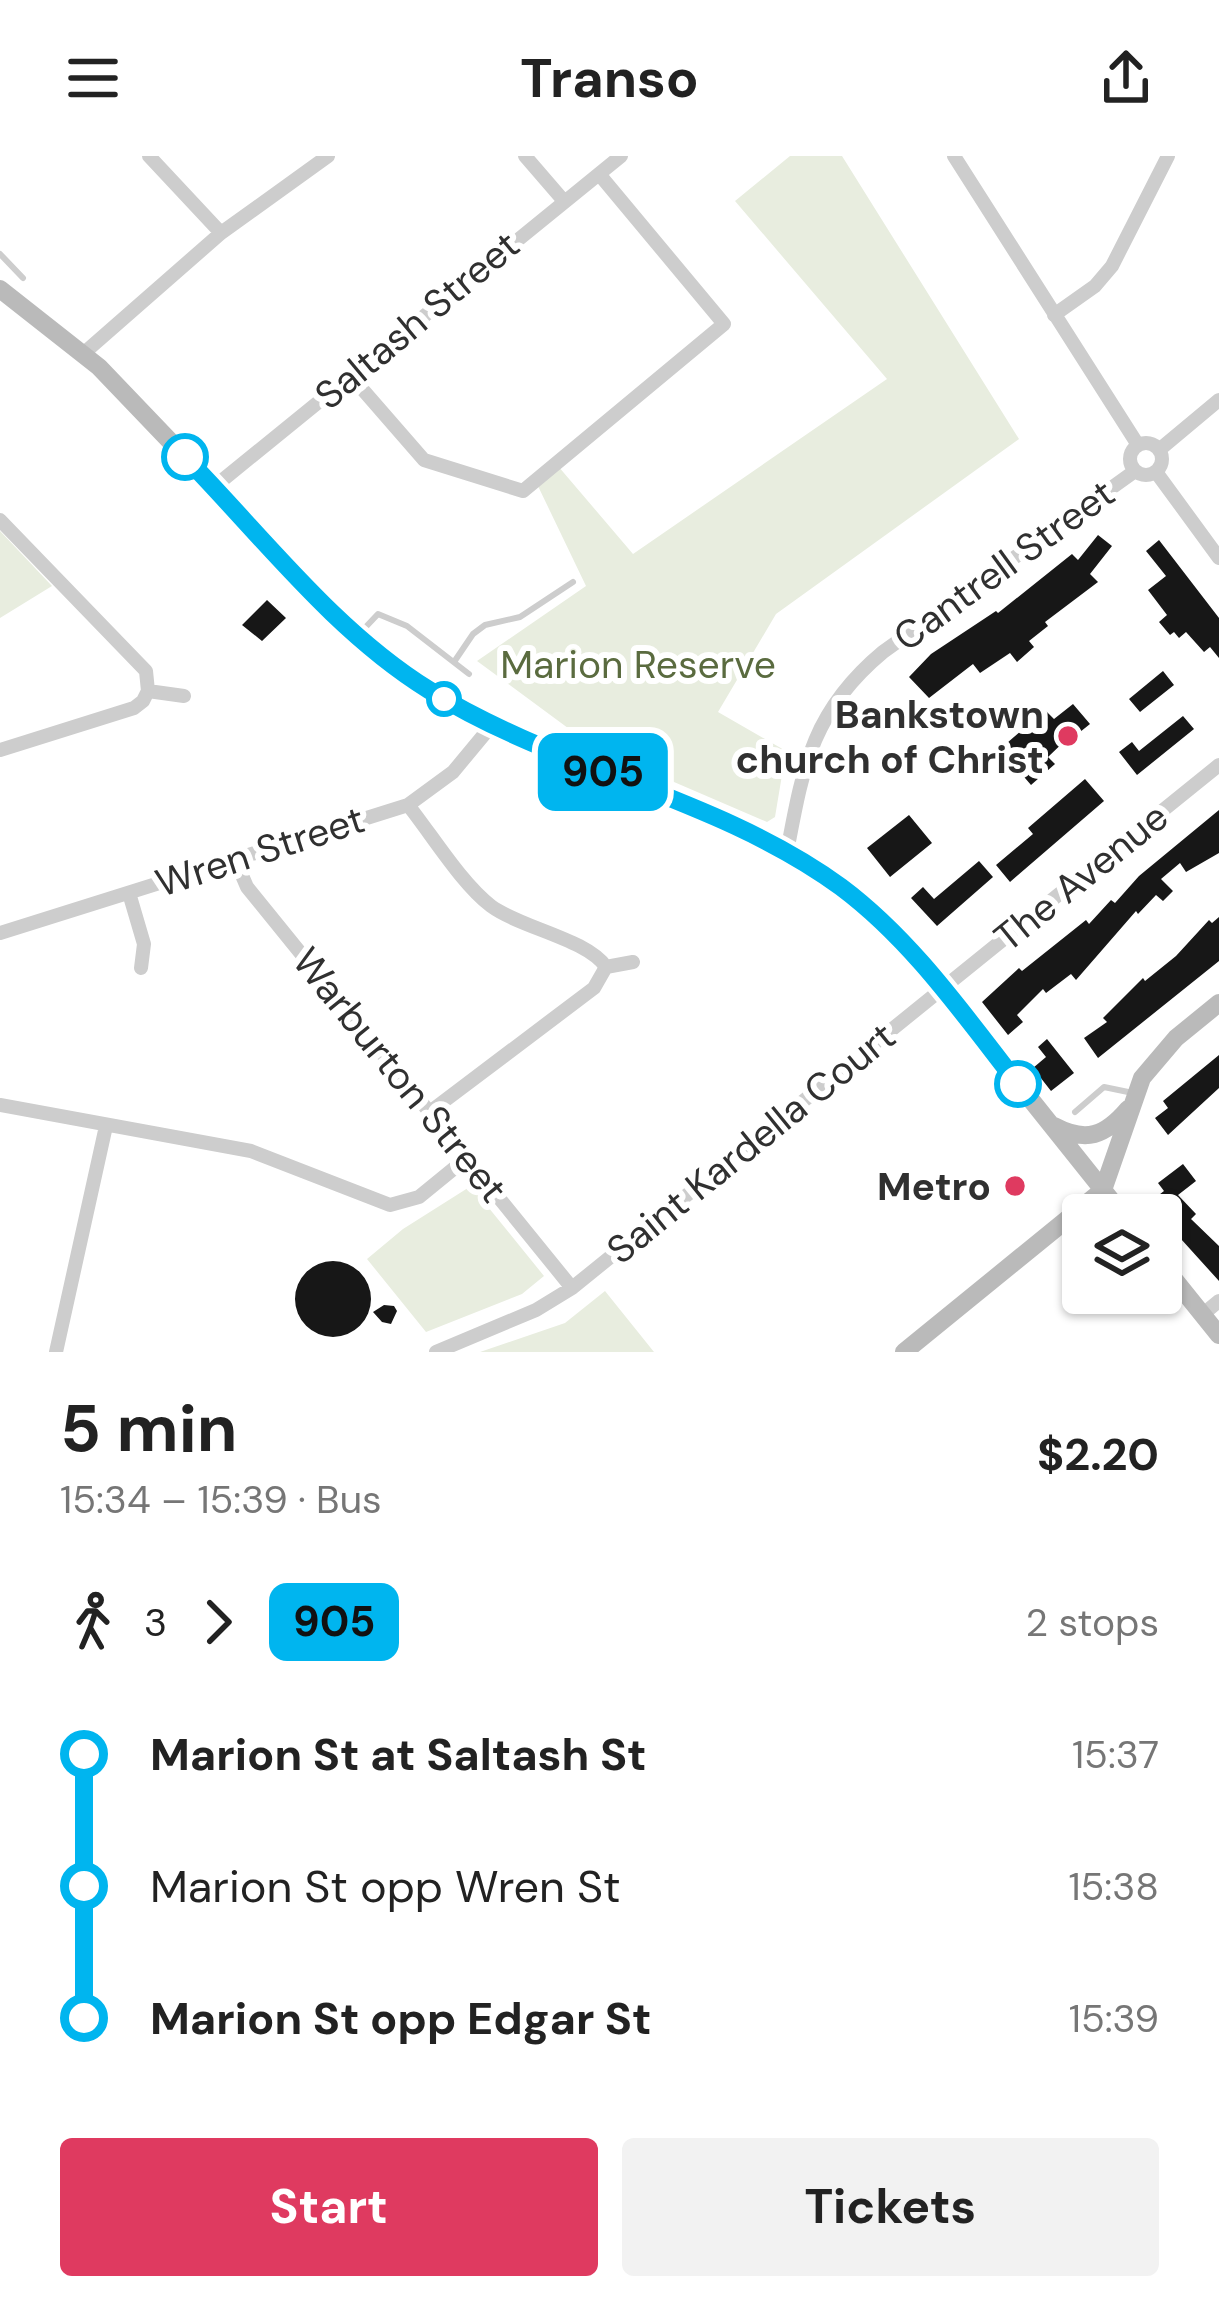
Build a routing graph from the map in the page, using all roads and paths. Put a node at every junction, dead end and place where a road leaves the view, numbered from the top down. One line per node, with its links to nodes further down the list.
1 (148, 156): 9 (street)
2 (328, 156): 9 (street)
3 (525, 156): 8 (street)
4 (620, 156): 7 (street, Saltash Street)
5 (954, 156): 13 (street)
6 (1168, 156): 13 (street)
7 (598, 174): 8 (street, Saltash Street); 15 (street)
8 (562, 200): 15 (street, Saltash Street)
9 (221, 233): 14 (street)
10 (0, 254): 11 (lane)
11 (23, 278)
12 (0, 290): 14 (main road)
13 (1054, 315): 17 (street)
14 (84, 353): 21 (main road)
15 (350, 375): 21 (street, Saltash Street)
16 (1219, 400): 18 (street)
17 (1138, 445): 18 (street); 19 (street)
18 (1160, 450): 20 (street)
19 (1135, 471): 20 (street); 34 (street, Cantrell Street)
20 (1156, 472): 23 (street)
21 (214, 487): 25 (main road)
22 (0, 520): 28 (street)
23 (1219, 558)
24 (573, 582): 26 (lane)
25 (358, 635): 26 (lane); 30 (main road)
26 (454, 662): 27 (lane)
27 (469, 674)
28 (148, 691): 29 (street); 31 (street)
29 (184, 696)
30 (492, 724): 33 (street, Wren Street); 34 (main road)
31 (0, 750)
32 (1219, 765): 41 (street, The Avenue)
33 (408, 805): 35 (street, Wren Street); 39 (street)
34 (787, 853): 41 (main road)
35 (235, 859): 36 (street, Wren Street); 45 (street, Warburton Street)
36 (129, 892): 37 (street, Wren Street); 40 (street)
37 (0, 933)
38 (633, 962): 39 (street)
39 (606, 967): 45 (street)
40 (141, 968)
41 (943, 989): 47 (main road); 53 (street, Saint Kardella Court)
42 (1219, 1003): 43 (main road)
43 (1132, 1100): 46 (lane); 47 (main road); 50 (main road)
44 (0, 1106): 48 (street)
45 (431, 1111): 49 (street, Warburton Street)
46 (1075, 1112)
47 (1050, 1123): 50 (main road)
48 (106, 1126): 49 (street); 57 (street)
49 (468, 1157): 53 (street, Warburton Street)
50 (1103, 1190): 51 (main road); 59 (main road)
51 (1106, 1194)
52 (1182, 1290): 55 (main road)
53 (566, 1292): 58 (street, Saint Kardella Court)
54 (1219, 1301): 55 (street)
55 (1202, 1315): 56 (main road)
56 (1219, 1335)
57 (56, 1352)
58 (436, 1352)
59 (904, 1352)

